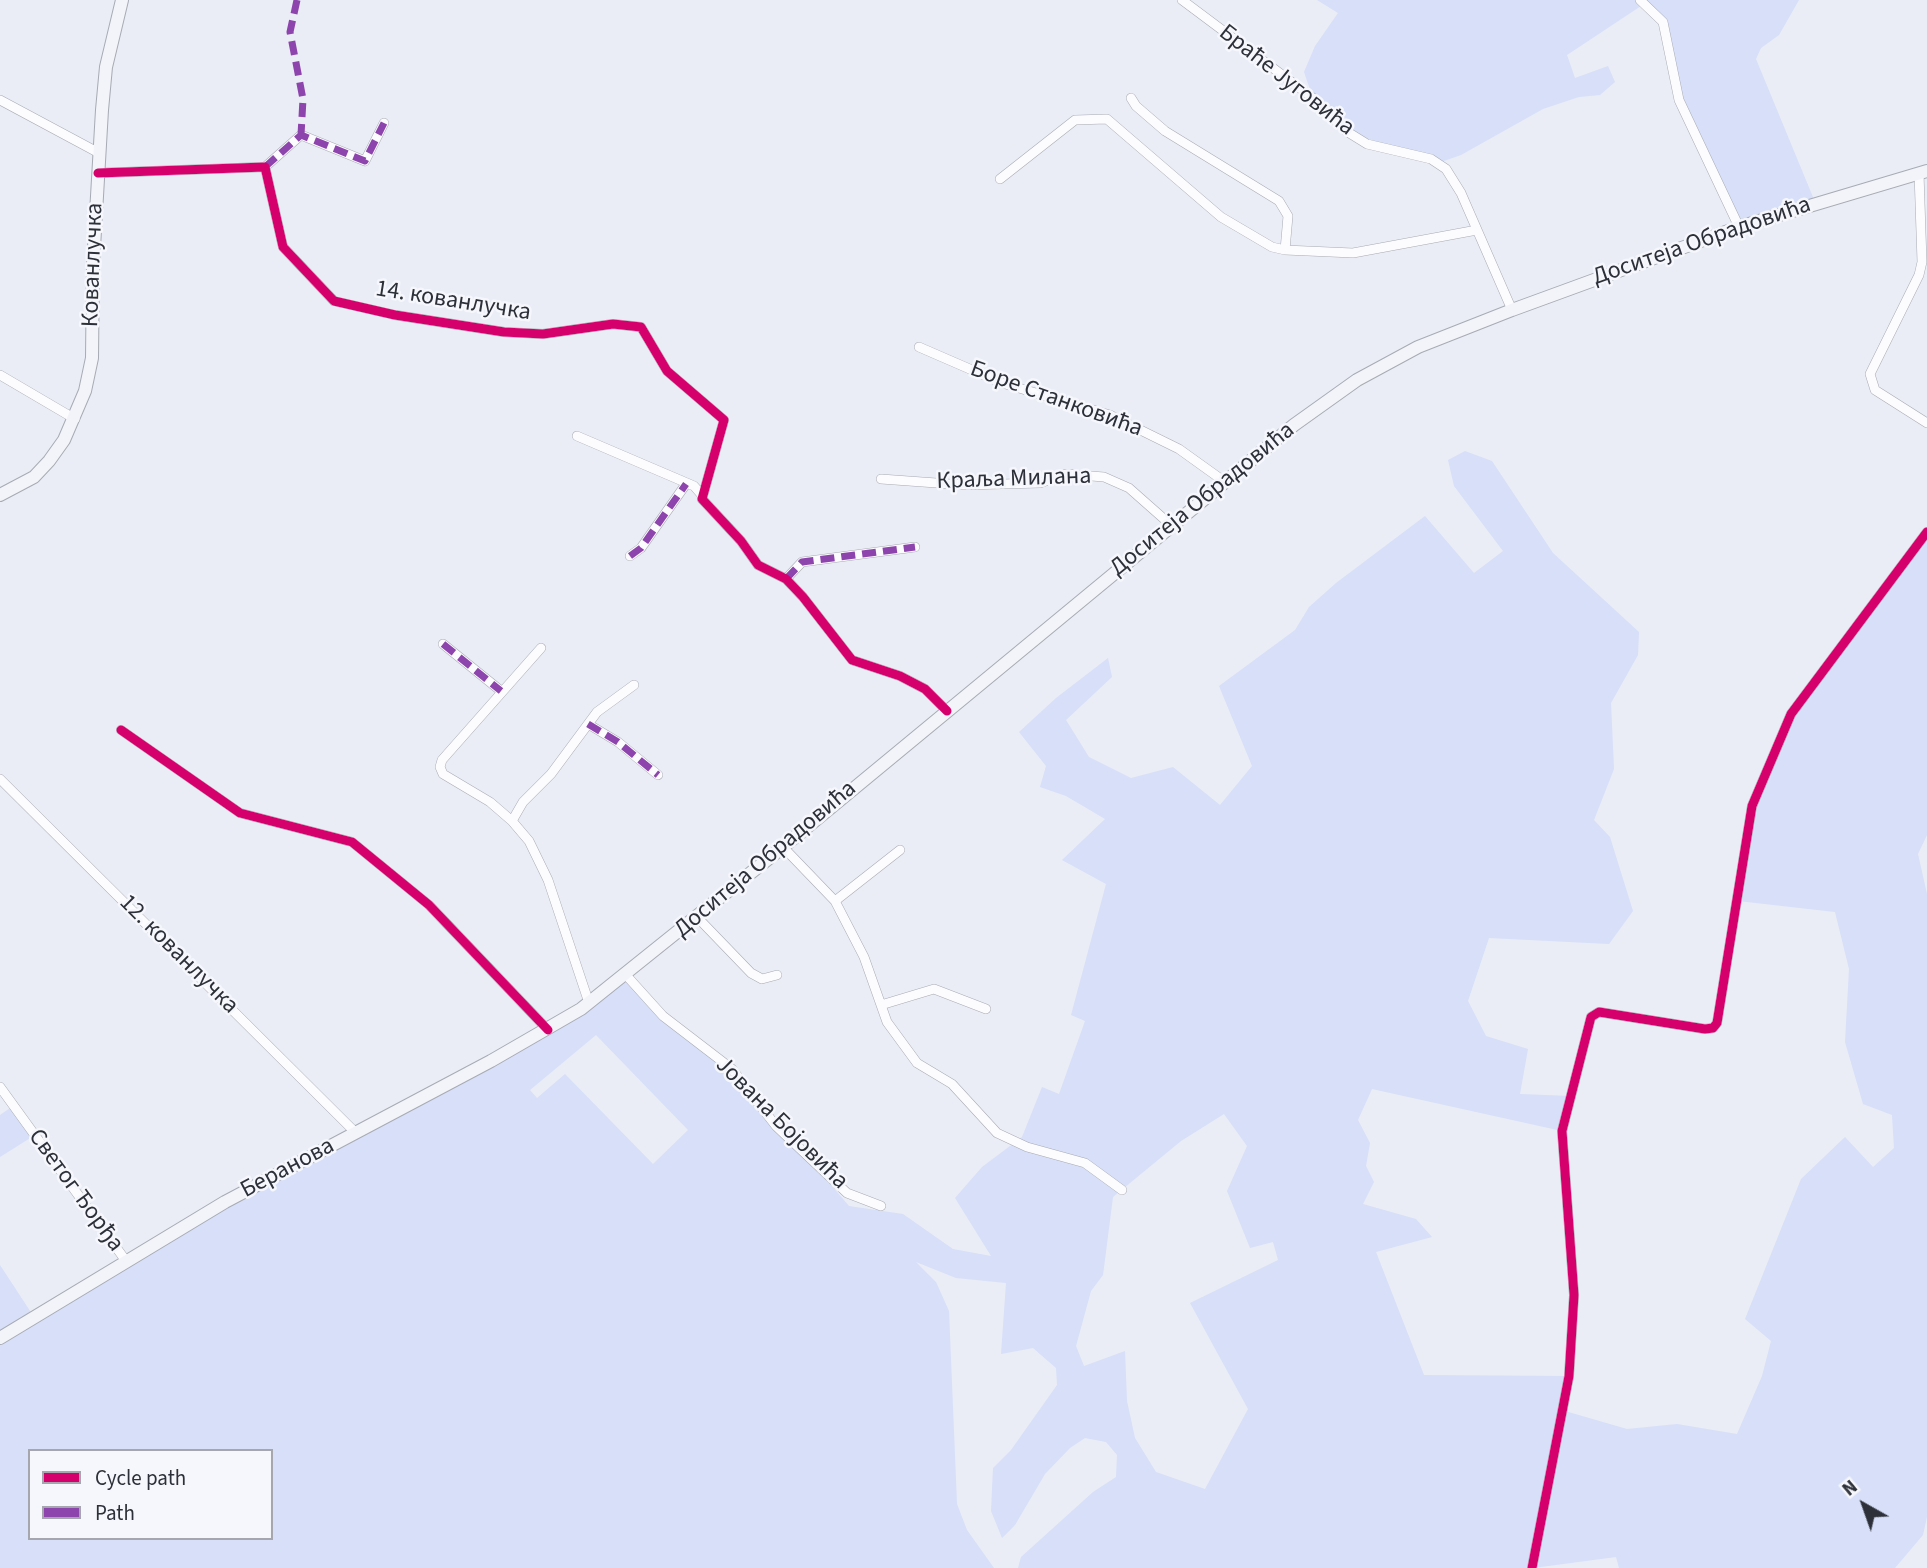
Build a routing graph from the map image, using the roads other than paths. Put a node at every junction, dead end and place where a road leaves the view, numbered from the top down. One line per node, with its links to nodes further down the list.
1 (122, 0): 7 (main road, Кованлучка)
2 (1182, 0): 13 (street, Браће Југовића)
3 (1640, 0): 12 (street)
4 (1130, 98): 14 (street)
5 (0, 100): 7 (street)
6 (384, 123): 8 (street)
7 (99, 153): 10 (main road, Кованлучка)
8 (265, 167): 10 (street); 24 (street, 14. кованлучка)
9 (1923, 172): 12 (main road, Доситеја Обрадовића); 19 (street)
10 (98, 173): 18 (main road, Кованлучка)
11 (1000, 179): 14 (street)
12 (1739, 228): 15 (main road, Доситеја Обрадовића)
13 (1476, 230): 14 (street); 15 (street, Браће Југовића)
14 (1285, 250)
15 (1512, 310): 22 (main road, Доситеја Обрадовића)
16 (919, 347): 22 (street, Боре Станковића)
17 (0, 374): 18 (street)
18 (75, 419): 25 (main road, Кованлучка)
19 (1927, 423)
20 (577, 436): 23 (street)
21 (881, 479): 26 (street, Краља Милана)
22 (1225, 482): 26 (main road, Доситеја Обрадовића)
23 (686, 484): 24 (street); 29 (street)
24 (701, 494): 30 (street)
25 (0, 495)
26 (1172, 526): 35 (main road, Доситеја Обрадовића)
27 (1927, 532): 57 (street)
28 (915, 547): 30 (street)
29 (630, 556)
30 (786, 579): 35 (street)
31 (443, 644): 34 (street)
32 (541, 648): 34 (street)
33 (634, 685): 36 (street)
34 (501, 691): 40 (street)
35 (947, 711): 41 (main road, Доситеја Обрадовића)
36 (589, 724): 38 (street); 40 (street)
37 (121, 730): 50 (street)
38 (659, 775)
39 (0, 779): 52 (street, 12. кованлучка)
40 (512, 821): 48 (street)
41 (783, 847): 43 (street); 44 (main road, Доситеја Обрадовића)
42 (900, 850): 43 (street)
43 (835, 901): 47 (street)
44 (697, 917): 45 (main road, Доситеја Обрадовића); 46 (street)
45 (626, 975): 48 (main road, Доситеја Обрадовића); 54 (street, Јована Бојовића)
46 (777, 975)
47 (881, 1005): 49 (street); 53 (street)
48 (585, 1006): 50 (main road, Беранова)
49 (986, 1009)
50 (548, 1030): 52 (main road, Беранова)
51 (0, 1087): 55 (street, Светог Ђорђа)
52 (356, 1133): 55 (main road, Беранова)
53 (1122, 1190)
54 (881, 1206)
55 (126, 1261): 56 (main road, Беранова)
56 (0, 1338)
57 (1532, 1568)

